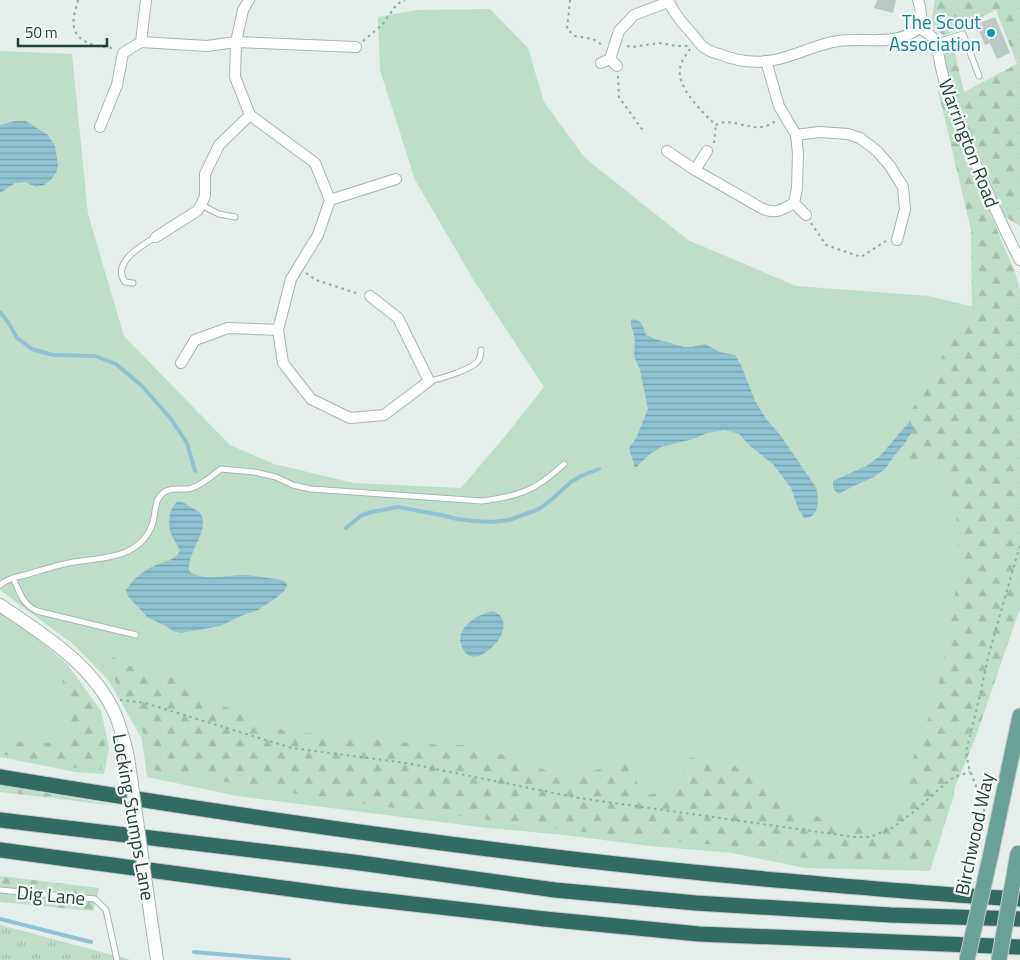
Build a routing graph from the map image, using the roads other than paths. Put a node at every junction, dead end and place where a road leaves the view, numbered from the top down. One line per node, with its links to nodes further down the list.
1 (146, 0): 6 (street)
2 (249, 0): 7 (street)
3 (918, 0): 5 (street)
4 (668, 1): 10 (street); 11 (street)
5 (920, 28): 8 (street); 11 (street)
6 (141, 42): 7 (street); 14 (street)
7 (236, 42): 9 (street); 13 (street)
8 (937, 42): 12 (lane); 27 (street, Warrington Road)
9 (356, 47)
10 (611, 57)
11 (766, 61): 15 (street)
12 (979, 76)
13 (250, 115): 20 (street); 22 (street)
14 (100, 127)
15 (796, 135): 21 (street); 25 (street)
16 (667, 151): 18 (street)
17 (707, 151): 18 (street)
18 (696, 170): 21 (street)
19 (396, 179): 20 (street)
20 (330, 200): 30 (street)
21 (794, 203): 23 (street)
22 (201, 205): 24 (lane); 26 (street)
23 (806, 215)
24 (235, 217)
25 (897, 236)
26 (156, 237): 28 (lane)
27 (1020, 260)
28 (133, 283)
29 (370, 296): 33 (street)
30 (278, 330): 32 (street); 33 (street)
31 (481, 350): 33 (lane)
32 (181, 363)
33 (429, 381)
34 (564, 464): 35 (lane)
35 (13, 578): 36 (lane); 38 (lane)
36 (0, 585)
37 (0, 605): 49 (street, Locking Stumps Lane, bridge)
38 (136, 635)
39 (1020, 716): 50 (main road, Birchwood Way, bridge)
40 (0, 777): 45 (highway)
41 (4, 820): 46 (highway)
42 (1019, 848): 51 (main road, bridge)
43 (0, 850): 47 (highway)
44 (0, 890): 48 (lane, Dig Lane)
45 (1020, 899)
46 (1020, 919)
47 (1020, 947)
48 (117, 960)
49 (157, 960)
50 (967, 960)
51 (999, 960)

